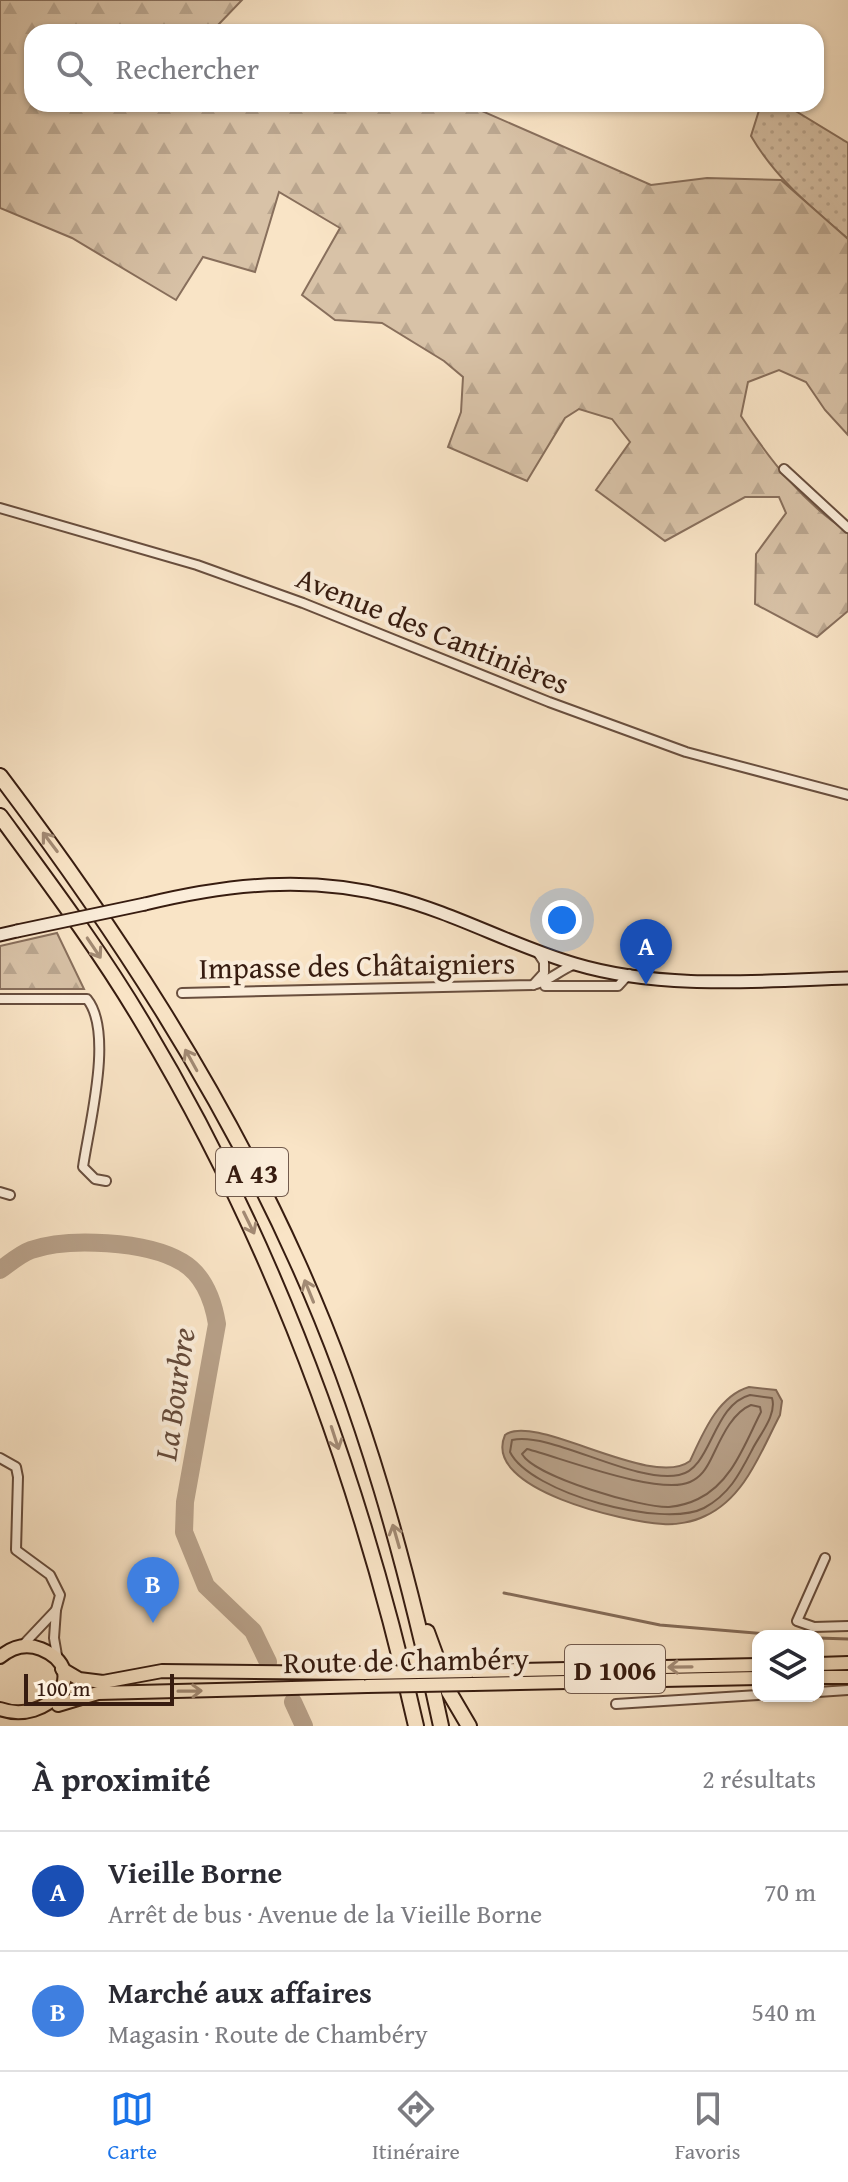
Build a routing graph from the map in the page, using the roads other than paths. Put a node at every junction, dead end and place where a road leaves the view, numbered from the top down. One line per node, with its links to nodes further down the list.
1 (784, 469): 3 (street)
2 (0, 508): 5 (street, Avenue des Cantinières)
3 (848, 528)
4 (0, 776): 21 (highway, A 43, one-way to 4)
5 (848, 795)
6 (0, 816): 40 (highway, A 43, one-way to 40)
7 (0, 935): 8 (main road, bridge)
8 (534, 947): 9 (main road); 12 (street, Impasse des Châtaigniers)
9 (575, 964): 10 (main road); 12 (street, Impasse des Châtaigniers)
10 (629, 974): 11 (main road); 12 (street)
11 (848, 978)
12 (533, 985): 13 (street, Impasse des Châtaigniers)
13 (182, 993)
14 (0, 999): 15 (street)
15 (106, 1181)
16 (0, 1192): 17 (street)
17 (10, 1195)
18 (0, 1458): 20 (street)
19 (825, 1558): 22 (street)
20 (56, 1610): 23 (street); 27 (street)
21 (417, 1611): 41 (highway, A 43); 42 (highway)
22 (848, 1626)
23 (22, 1646): 24 (main road); 27 (main road, Route de Chambéry)
24 (0, 1657)
25 (848, 1663): 26 (main road)
26 (824, 1664)
27 (60, 1665): 31 (main road, Route de Chambéry / D 1006, bridge); 37 (main road)
28 (752, 1665): 31 (main road, Route de Chambéry / D 1006, one-way to 31)
29 (824, 1677): 30 (main road)
30 (848, 1677)
31 (472, 1678): 32 (main road, Route de Chambéry / D 1006); 37 (main road, Route de Chambéry / D 1006, one-way to 31, bridge)
32 (752, 1678)
33 (848, 1690): 34 (street)
34 (824, 1692)
35 (752, 1695): 36 (street)
36 (616, 1704)
37 (58, 1705): 39 (main road, Route de Chambéry)
38 (4, 1716): 39 (main road)
39 (29, 1723)
40 (414, 1726)
41 (441, 1726)
42 (469, 1726)

